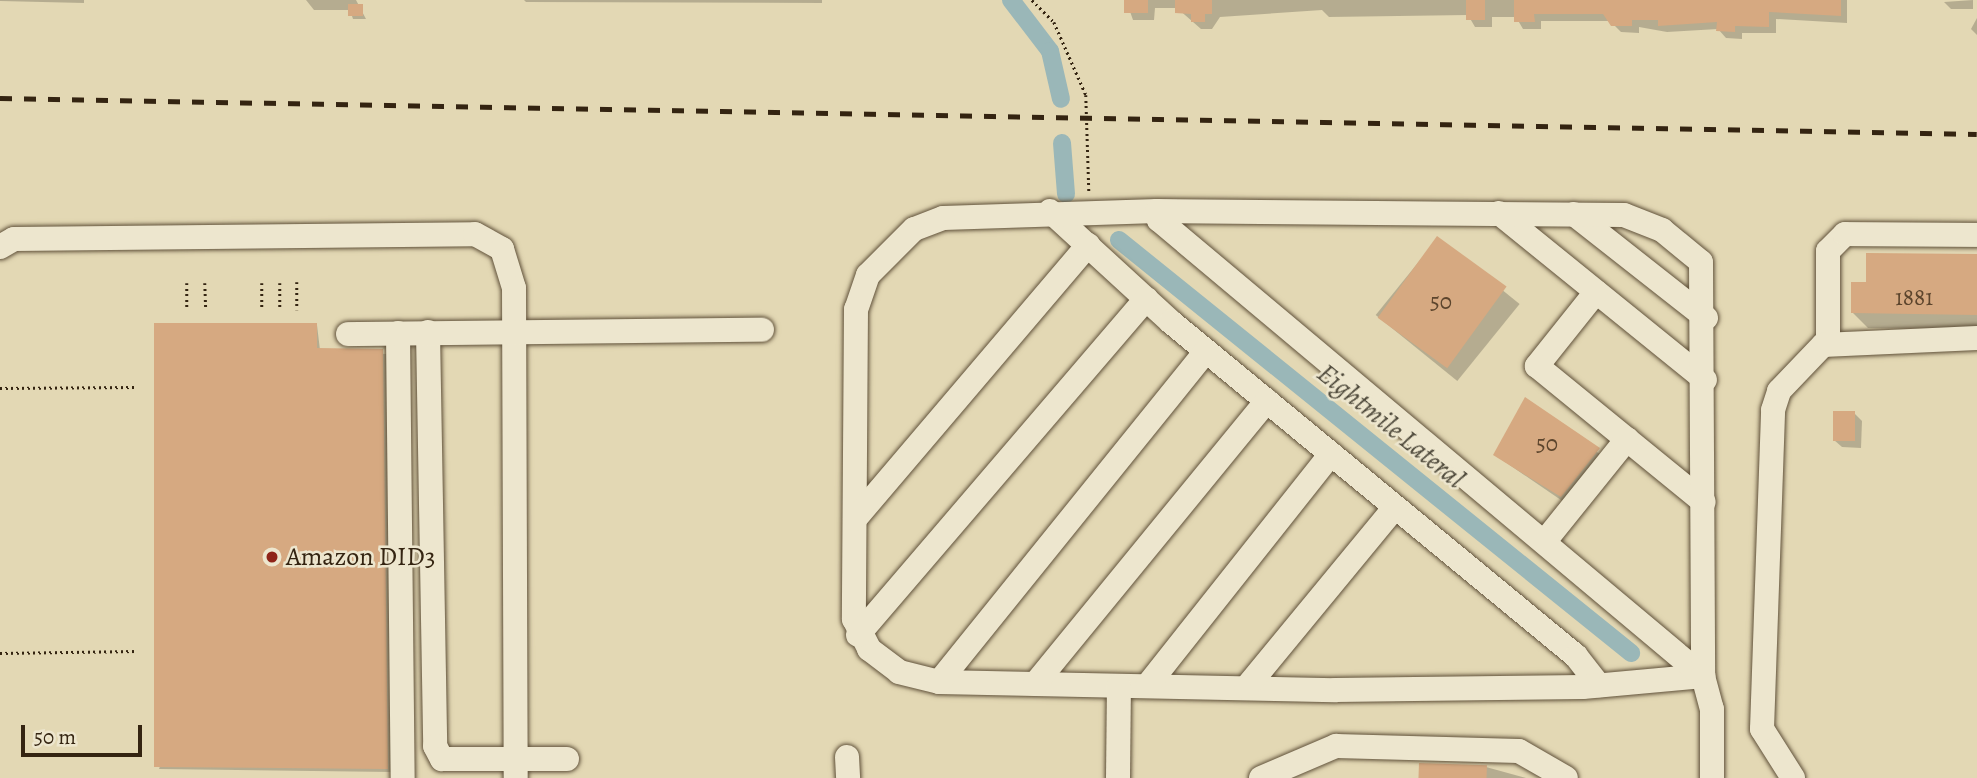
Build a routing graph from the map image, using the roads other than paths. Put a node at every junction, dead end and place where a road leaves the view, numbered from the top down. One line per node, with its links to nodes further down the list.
1 (1050, 211): 2 (street); 6 (street); 25 (street)
2 (1157, 211): 3 (street); 26 (street)
3 (1499, 213): 4 (street); 8 (street)
4 (1574, 214): 10 (street); 10 (street)
5 (1977, 235): 17 (street)
6 (1088, 245): 9 (street); 25 (street)
7 (0, 247): 12 (street)
8 (1596, 292): 19 (street); 21 (street)
9 (1146, 299): 18 (street); 27 (street)
10 (1706, 318): 19 (street)
11 (762, 330): 12 (street)
12 (515, 331): 13 (street); 36 (street)
13 (428, 332): 14 (street); 36 (street)
14 (398, 333): 15 (street); 37 (street)
15 (348, 334)
16 (1977, 338): 17 (street)
17 (1828, 344): 42 (street)
18 (1206, 351): 20 (street); 29 (street)
19 (1705, 380): 23 (street)
20 (1267, 401): 22 (street); 30 (street)
21 (1627, 439): 23 (street); 26 (street)
22 (1331, 454): 24 (street); 33 (street)
23 (1704, 502): 28 (street)
24 (1395, 507): 31 (street); 34 (street)
25 (855, 519): 27 (street)
26 (1545, 541): 28 (street)
27 (858, 635): 29 (street)
28 (1703, 676): 31 (street); 41 (street)
29 (939, 682): 30 (street)
30 (1035, 684): 32 (street)
31 (1599, 685): 34 (street)
32 (1119, 686): 33 (street); 38 (street)
33 (1147, 686): 34 (street)
34 (1246, 688)
35 (567, 759): 36 (street)
36 (516, 769)
37 (403, 778)
38 (1118, 778)
39 (1261, 778): 40 (street)
40 (1566, 778)
41 (1712, 778)
42 (1793, 778)

